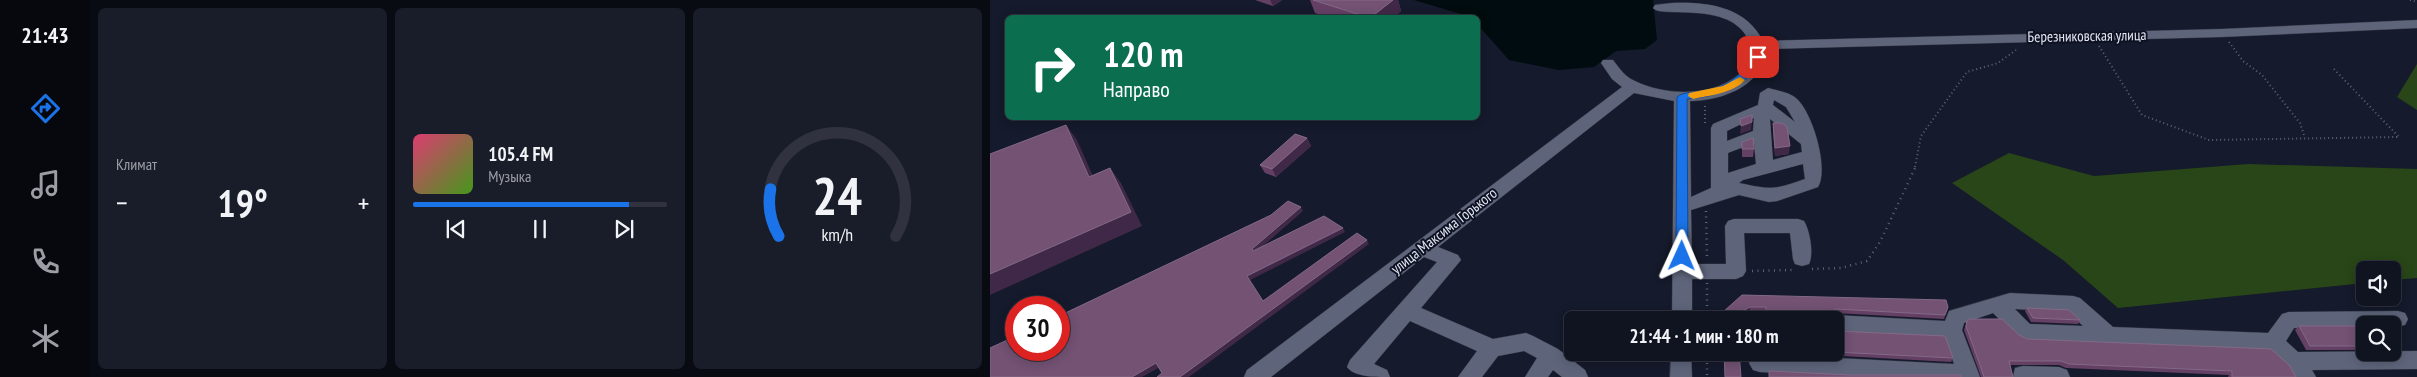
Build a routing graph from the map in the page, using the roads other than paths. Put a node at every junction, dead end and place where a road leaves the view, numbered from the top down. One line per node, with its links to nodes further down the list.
1 (1682, 3): 2 (street); 4 (street)
2 (1660, 8)
3 (2417, 24): 4 (street, Березниковская улица)
4 (1758, 45): 7 (street)
5 (1608, 64): 6 (street)
6 (1633, 86): 7 (street); 15 (street, улица Максима Горького)
7 (1682, 97): 14 (street)
8 (1766, 107): 9 (street); 10 (street); 11 (street)
9 (1762, 134): 11 (street); 12 (street)
10 (1809, 148): 12 (street); 13 (street)
11 (1719, 150): 13 (street)
12 (1765, 168): 13 (street)
13 (1718, 192): 14 (street)
14 (1683, 205): 17 (street)
15 (1422, 248): 19 (street); 34 (street, улица Максима Горького)
16 (1799, 266): 17 (street)
17 (1682, 272): 20 (street)
18 (1998, 304): 23 (street); 24 (street); 24 (street)
19 (1407, 311): 26 (street); 35 (street)
20 (1682, 311)
21 (2356, 319): 25 (street)
22 (1844, 324): 23 (street)
23 (1952, 330): 33 (street)
24 (2108, 336): 25 (street)
25 (2272, 342): 31 (street)
26 (1492, 348): 27 (street); 36 (street)
27 (1551, 355): 37 (street); 38 (street)
28 (2417, 360): 31 (street)
29 (1681, 361): 39 (street)
30 (1760, 364): 33 (street)
31 (2299, 369)
32 (2023, 375): 40 (street)
33 (1969, 376)
34 (1255, 377)
35 (1380, 377)
36 (1469, 377)
37 (1536, 377)
38 (1577, 377)
39 (1681, 377)
40 (2059, 377)

